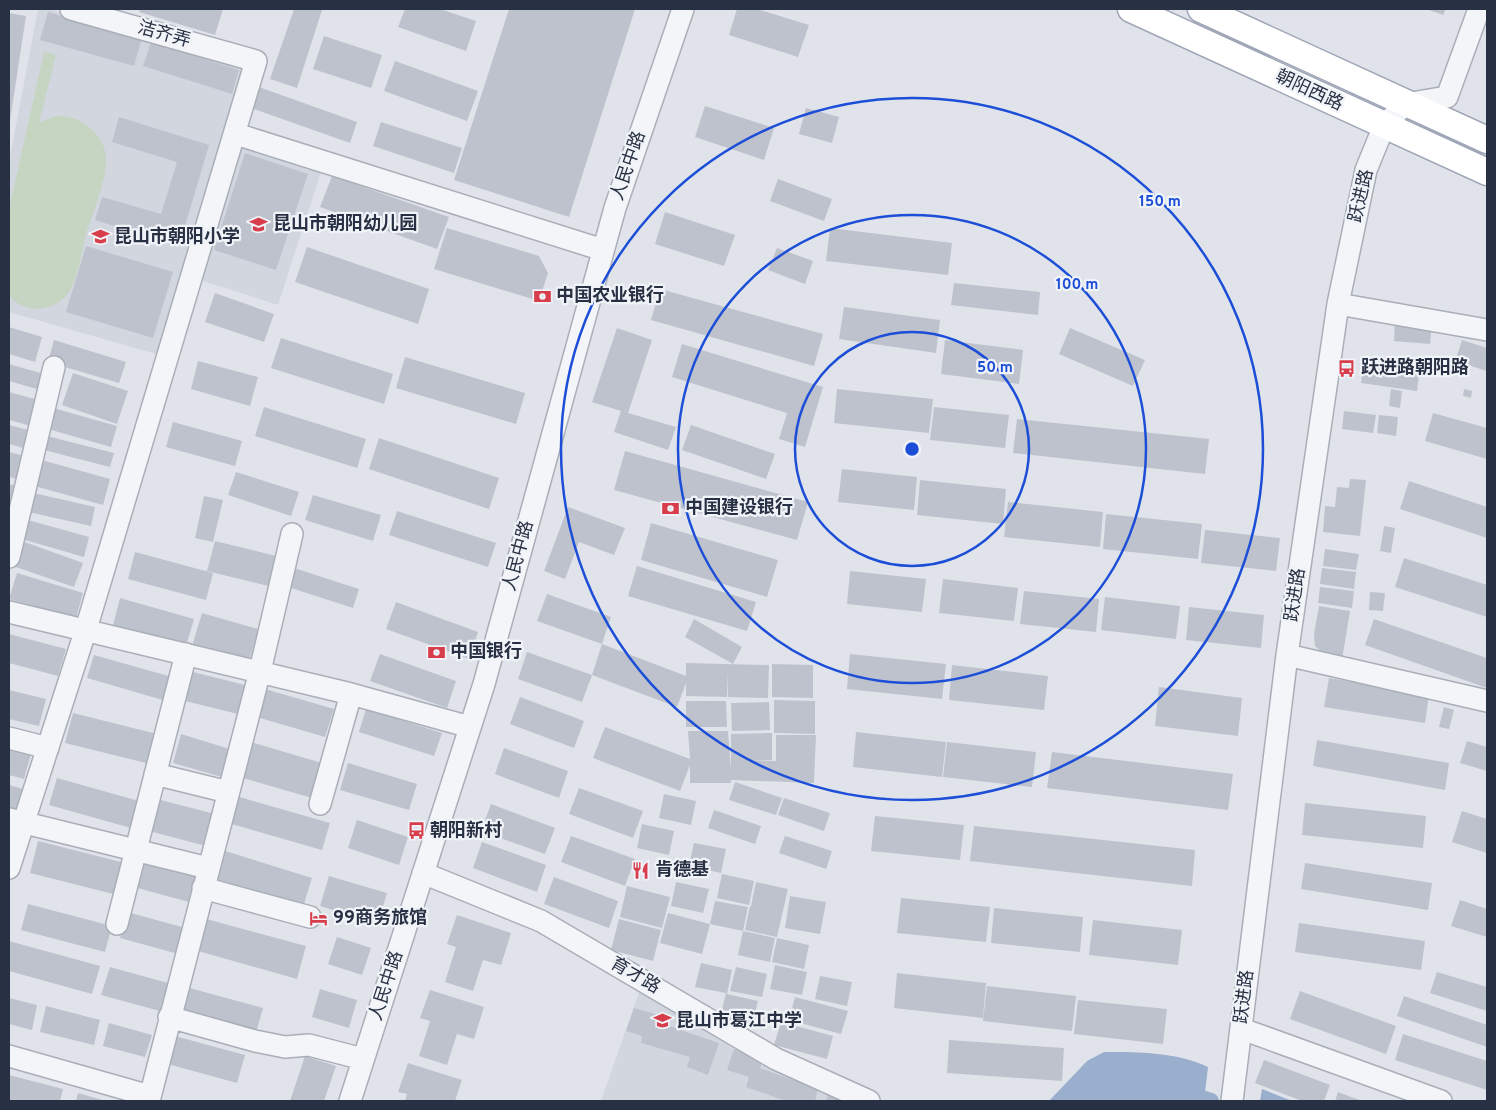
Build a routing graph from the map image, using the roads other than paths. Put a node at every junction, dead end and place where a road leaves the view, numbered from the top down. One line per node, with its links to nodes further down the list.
1 (71, 9): 8 (street, 洁齐弄)
2 (682, 9): 11 (street, 人民中路)
3 (1131, 9): 7 (main road, 朝阳西路)
4 (1202, 9): 6 (main road, 朝阳西路)
5 (1479, 9): 6 (street)
6 (1406, 104): 7 (street, 跃进路); 9 (main road, 朝阳西路)
7 (1384, 126): 10 (main road, 朝阳西路); 12 (street, 跃进路)
8 (236, 134): 11 (street); 18 (street)
9 (1487, 140)
10 (1487, 172)
11 (604, 250): 24 (street, 人民中路)
12 (1338, 304): 13 (street); 20 (street, 跃进路)
13 (1487, 330)
14 (54, 367): 16 (street)
15 (292, 534): 21 (street)
16 (9, 557)
17 (9, 612): 18 (street)
18 (86, 629): 19 (street); 26 (street)
19 (186, 654): 21 (street); 27 (street)
20 (1287, 655): 23 (street); 38 (street, 跃进路)
21 (260, 671): 22 (street); 28 (street)
22 (351, 694): 24 (street); 29 (street)
23 (1487, 701)
24 (470, 727): 33 (street, 人民中路)
25 (9, 738): 26 (street)
26 (48, 748): 30 (street)
27 (155, 774): 28 (street); 31 (street)
28 (228, 792): 34 (street)
29 (320, 804)
30 (16, 821): 31 (street); 32 (street)
31 (136, 850): 34 (street); 36 (street)
32 (9, 868)
33 (423, 873): 40 (street, 人民中路); 44 (street, 育才路)
34 (206, 878): 35 (street); 37 (street)
35 (310, 917)
36 (117, 924)
37 (169, 1017): 40 (street); 42 (street)
38 (1242, 1029): 41 (street, 跃进路); 45 (street)
39 (9, 1056): 42 (street)
40 (363, 1060): 43 (street, 人民中路)
41 (1233, 1093)
42 (149, 1099)
43 (350, 1101)
44 (869, 1101)
45 (1441, 1101)

